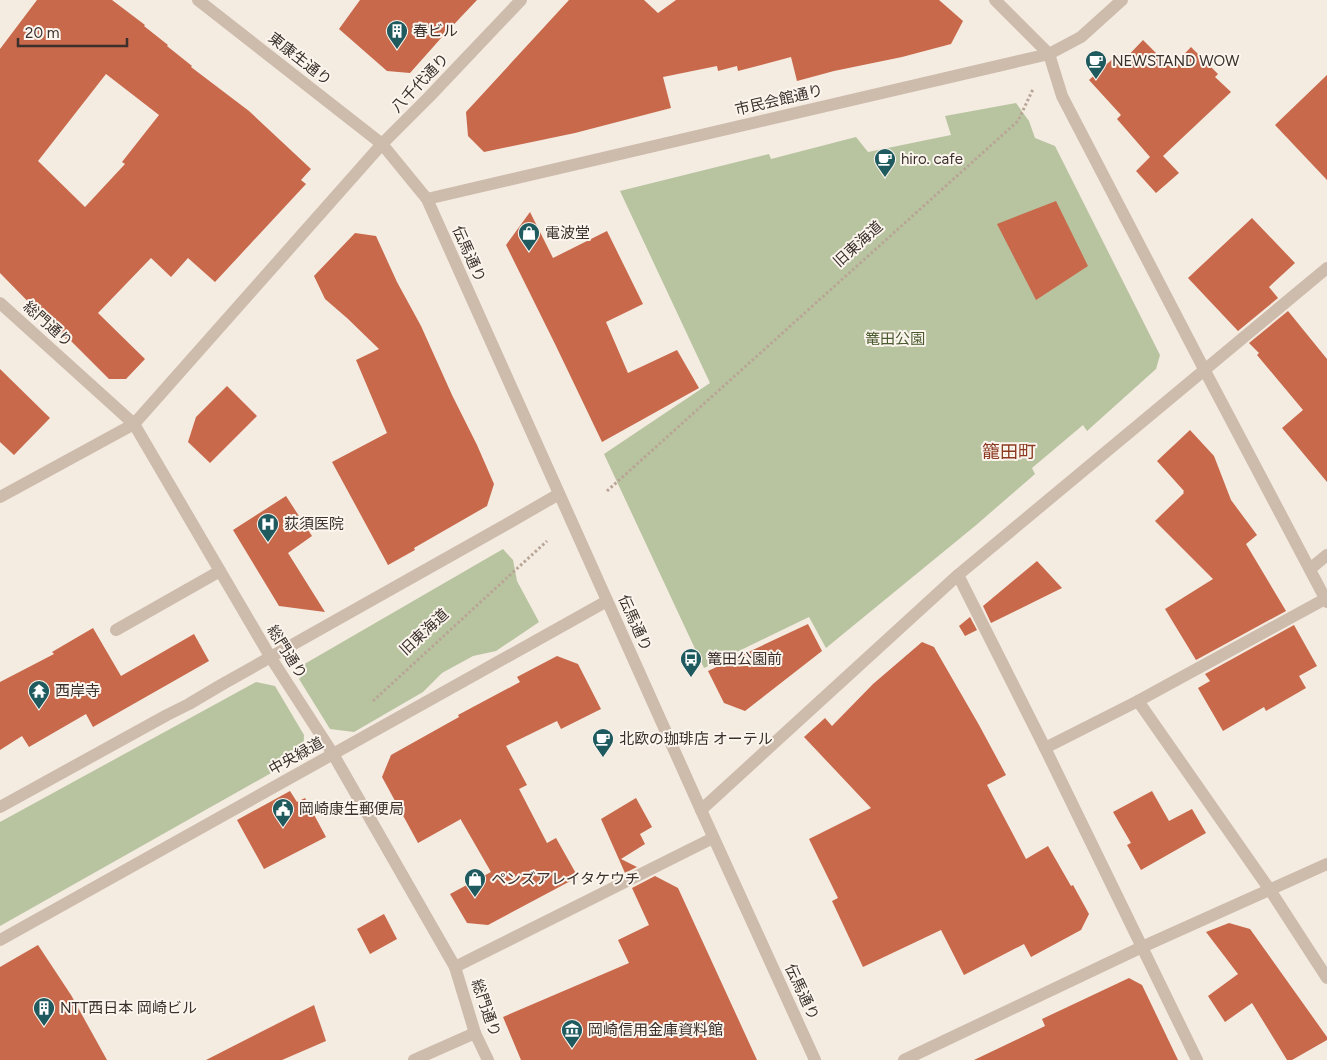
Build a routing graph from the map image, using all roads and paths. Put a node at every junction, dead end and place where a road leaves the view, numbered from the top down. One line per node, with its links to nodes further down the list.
1 (198, 0): 6 (street, 東康生通り)
2 (522, 0): 6 (street, 八千代通り)
3 (995, 0): 5 (street)
4 (1122, 0): 5 (street, 市民会館通り)
5 (1049, 54): 7 (street, 市民会館通り); 10 (street); 12 (path, 旧東海道)
6 (382, 144): 7 (street, 東康生通り); 11 (street, 八千代通り)
7 (427, 199): 13 (street, 伝馬通り)
8 (1327, 268): 10 (street)
9 (0, 303): 11 (street, 総門通り)
10 (1204, 369): 17 (street); 19 (street)
11 (134, 424): 14 (street); 18 (street, 総門通り)
12 (607, 490)
13 (559, 494): 20 (street, 伝馬通り); 23 (street)
14 (0, 496)
15 (546, 541): 25 (path, 旧東海道)
16 (1327, 555): 17 (street)
17 (1310, 569): 21 (street)
18 (220, 571): 22 (street); 23 (street, 総門通り)
19 (958, 575): 26 (street); 29 (street)
20 (607, 601): 27 (street, 中央緑道); 29 (street, 伝馬通り)
21 (1326, 601): 24 (street)
22 (116, 630)
23 (271, 658): 27 (street, 総門通り); 28 (street)
24 (1138, 701): 26 (street); 32 (street)
25 (367, 706)
26 (1045, 748): 34 (street)
27 (333, 754): 33 (street, 中央緑道); 35 (street, 総門通り)
28 (0, 807)
29 (700, 810): 30 (street, 伝馬通り)
30 (713, 838): 35 (street); 40 (street, 伝馬通り)
31 (1327, 864): 32 (street)
32 (1270, 890): 34 (street); 36 (street)
33 (0, 940)
34 (1142, 947): 41 (street); 42 (street)
35 (454, 967): 37 (street, 総門通り)
36 (1327, 978)
37 (475, 1033): 38 (street); 39 (street, 総門通り)
38 (414, 1060)
39 (488, 1060)
40 (815, 1060)
41 (904, 1060)
42 (1197, 1060)

